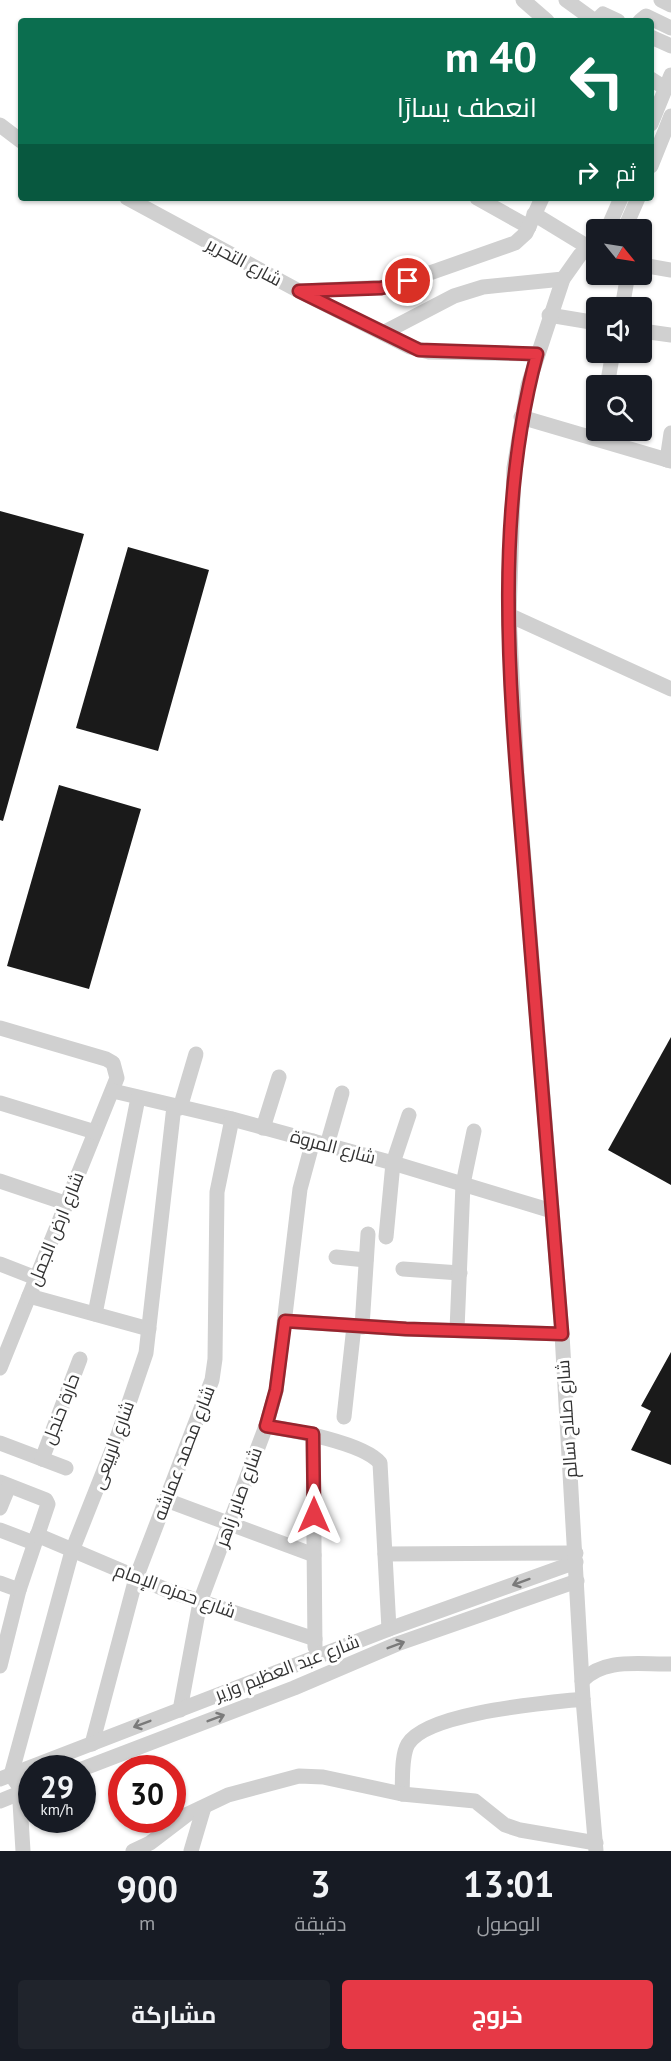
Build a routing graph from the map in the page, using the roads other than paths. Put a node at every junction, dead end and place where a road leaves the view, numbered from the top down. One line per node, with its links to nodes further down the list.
1 (523, 0): 6 (street)
2 (561, 0): 7 (street)
3 (566, 0): 8 (street)
4 (661, 0): 5 (street)
5 (671, 5)
6 (544, 18)
7 (550, 18)
8 (591, 18)
9 (598, 18): 10 (street)
10 (612, 18)
11 (654, 20): 12 (street)
12 (671, 28)
13 (654, 38): 14 (street)
14 (671, 46)
15 (668, 81): 16 (street)
16 (654, 116)
17 (671, 116): 20 (street)
18 (0, 125): 19 (street)
19 (18, 139)
20 (654, 158)
21 (133, 201): 34 (street, شارع التحرير)
22 (484, 201): 28 (street)
23 (541, 201): 28 (street)
24 (620, 201): 26 (street)
25 (637, 201): 27 (street)
26 (612, 219)
27 (629, 219)
28 (532, 221): 29 (street); 34 (street)
29 (586, 246)
30 (586, 255): 33 (street, شارع صلاح سالم)
31 (652, 267): 32 (street)
32 (671, 270)
33 (563, 279): 35 (street, شارع صلاح سالم); 38 (street)
34 (299, 291): 38 (street, شارع التحرير)
35 (549, 315): 36 (street); 40 (street, شارع صلاح سالم)
36 (586, 321)
37 (652, 332): 39 (street)
38 (383, 333): 40 (street, شارع التحرير)
39 (671, 335)
40 (537, 354): 41 (street, شارع صلاح سالم)
41 (521, 417): 42 (street); 46 (street, شارع صلاح سالم)
42 (586, 432)
43 (671, 433): 45 (street)
44 (614, 441): 45 (street)
45 (669, 460)
46 (509, 615): 47 (street); 66 (street, شارع صلاح سالم)
47 (671, 689)
48 (0, 1028): 51 (street)
49 (196, 1054): 55 (street, شارع الربيعى)
50 (279, 1077): 58 (street)
51 (112, 1091): 53 (street, شارع المروة); 60 (street, شارع ارض الجمل)
52 (342, 1093): 61 (street, شارع صابر زاهر)
53 (138, 1098): 55 (street, شارع المروة); 76 (street)
54 (0, 1103): 60 (street)
55 (177, 1107): 57 (street, شارع المروة); 79 (street, شارع الربيعى)
56 (409, 1114): 62 (street)
57 (232, 1119): 58 (street, شارع المروة); 91 (street, شارع محمد عماشه)
58 (263, 1128): 61 (street, شارع المروة)
59 (474, 1131): 64 (street)
60 (95, 1132): 65 (street, شارع ارض الجمل)
61 (320, 1143): 62 (street, شارع المروة); 77 (street, شارع صابر زاهر)
62 (393, 1163): 64 (street, شارع المروة); 68 (street)
63 (0, 1182): 65 (street)
64 (463, 1184): 66 (street, شارع المروة); 73 (street)
65 (68, 1204): 74 (street, شارع ارض الجمل)
66 (552, 1211): 81 (street, شارع صلاح سالم)
67 (368, 1234): 70 (street)
68 (386, 1237)
69 (336, 1257): 70 (street)
70 (366, 1260): 78 (street)
71 (0, 1264): 74 (street)
72 (403, 1269): 73 (street)
73 (460, 1273): 80 (street)
74 (36, 1278): 75 (street, شارع ارض الجمل)
75 (29, 1296): 76 (street); 82 (street, شارع ارض الجمل)
76 (95, 1314): 79 (street)
77 (285, 1321): 78 (street); 85 (street, شارع صابر زاهر)
78 (358, 1327): 80 (street); 84 (street)
79 (149, 1329): 96 (street, شارع الربيعى)
80 (457, 1330): 81 (street)
81 (562, 1334): 99 (street, شارع صلاح سالم)
82 (2, 1358)
83 (80, 1359): 88 (street, حارة حنجل)
84 (344, 1417)
85 (266, 1426): 86 (street); 93 (street, شارع صابر زاهر)
86 (313, 1434): 97 (street); 98 (street)
87 (0, 1443): 88 (street, حارة حنجل)
88 (42, 1459): 89 (street, حارة حنجل)
89 (66, 1468)
90 (4, 1484): 92 (street); 95 (street)
91 (166, 1500): 93 (street); 100 (street, شارع محمد عماشه)
92 (0, 1508)
93 (229, 1524): 98 (street); 104 (street, شارع صابر زاهر)
94 (0, 1530): 95 (street, شارع حمزه الإمام)
95 (36, 1539): 96 (street, شارع حمزه الإمام); 103 (street)
96 (72, 1551): 100 (street, شارع حمزه الإمام); 123 (street, شارع الربيعى)
97 (385, 1554): 99 (street); 105 (street)
98 (314, 1555): 107 (street)
99 (576, 1558): 101 (street, شارع صلاح سالم); 105 (street, شارع عبد العظيم وزير, one-way to 105)
100 (136, 1578): 104 (street, شارع حمزه الإمام); 120 (street, شارع محمد عماشه)
101 (578, 1581): 108 (street, شارع صلاح سالم); 116 (street, شارع عبد العظيم وزير, one-way to 101)
102 (0, 1583): 103 (street)
103 (19, 1590): 106 (street)
104 (200, 1602): 107 (street, شارع حمزه الإمام); 119 (street, شارع صابر زاهر)
105 (389, 1629): 109 (street, شارع عبد العظيم وزير)
106 (4, 1631): 112 (street)
107 (315, 1639): 109 (street)
108 (580, 1647): 111 (street); 115 (street, شارع صلاح سالم)
109 (315, 1658): 113 (street, شارع عبد العظيم وزير)
110 (671, 1664): 111 (street)
111 (615, 1665): 115 (street)
112 (0, 1666)
113 (288, 1668): 114 (street, شارع عبد العظيم وزير); 116 (street)
114 (261, 1678): 117 (street); 119 (street, شارع عبد العظيم وزير)
115 (582, 1681): 118 (street, شارع صلاح سالم)
116 (294, 1688): 117 (street, شارع عبد العظيم وزير)
117 (267, 1698): 122 (street, شارع عبد العظيم وزير, one-way to 117)
118 (583, 1699): 125 (street); 129 (street, شارع صلاح سالم)
119 (180, 1710): 120 (street, شارع عبد العظيم وزير, one-way to 120)
120 (92, 1744): 121 (street, شارع عبد العظيم وزير)
121 (64, 1755)
122 (96, 1764)
123 (6, 1777)
124 (18, 1793): 126 (street)
125 (402, 1794): 127 (street); 129 (street)
126 (0, 1801)
127 (204, 1807): 131 (street); 132 (street)
128 (24, 1833): 130 (street)
129 (596, 1847)
130 (23, 1851)
131 (133, 1851)
132 (191, 1851)

